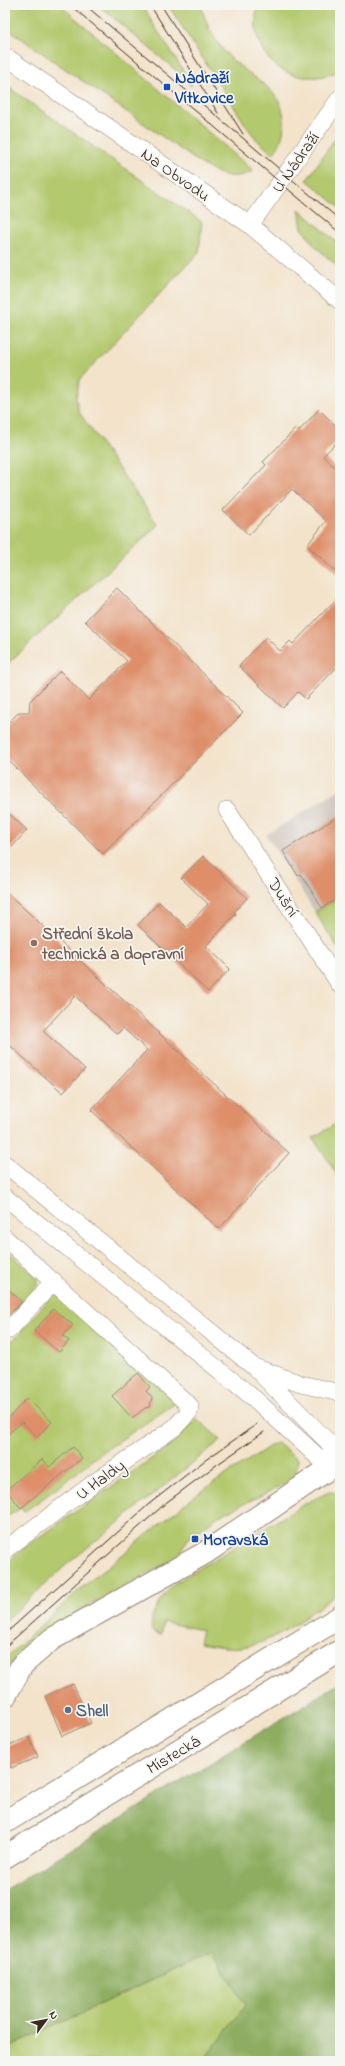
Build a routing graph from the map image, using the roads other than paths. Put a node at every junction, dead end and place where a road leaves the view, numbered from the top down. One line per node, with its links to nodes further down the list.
1 (5, 56): 3 (street, Na Obvodu)
2 (340, 98): 3 (street, U Nádraží)
3 (250, 225): 4 (street, Na Obvodu)
4 (340, 301)
5 (227, 810): 6 (street, Dušní)
6 (340, 985)
7 (5, 1164): 12 (street)
8 (5, 1198): 14 (street)
9 (5, 1238): 10 (street)
10 (54, 1281): 11 (street); 15 (street, U Haldy)
11 (5, 1327)
12 (254, 1367): 13 (street); 14 (street)
13 (340, 1393)
14 (339, 1463): 18 (highway)
15 (6, 1546)
16 (340, 1617): 19 (highway, Místecká)
17 (340, 1651): 20 (highway, Místecká)
18 (5, 1696)
19 (5, 1822)
20 (5, 1857)

